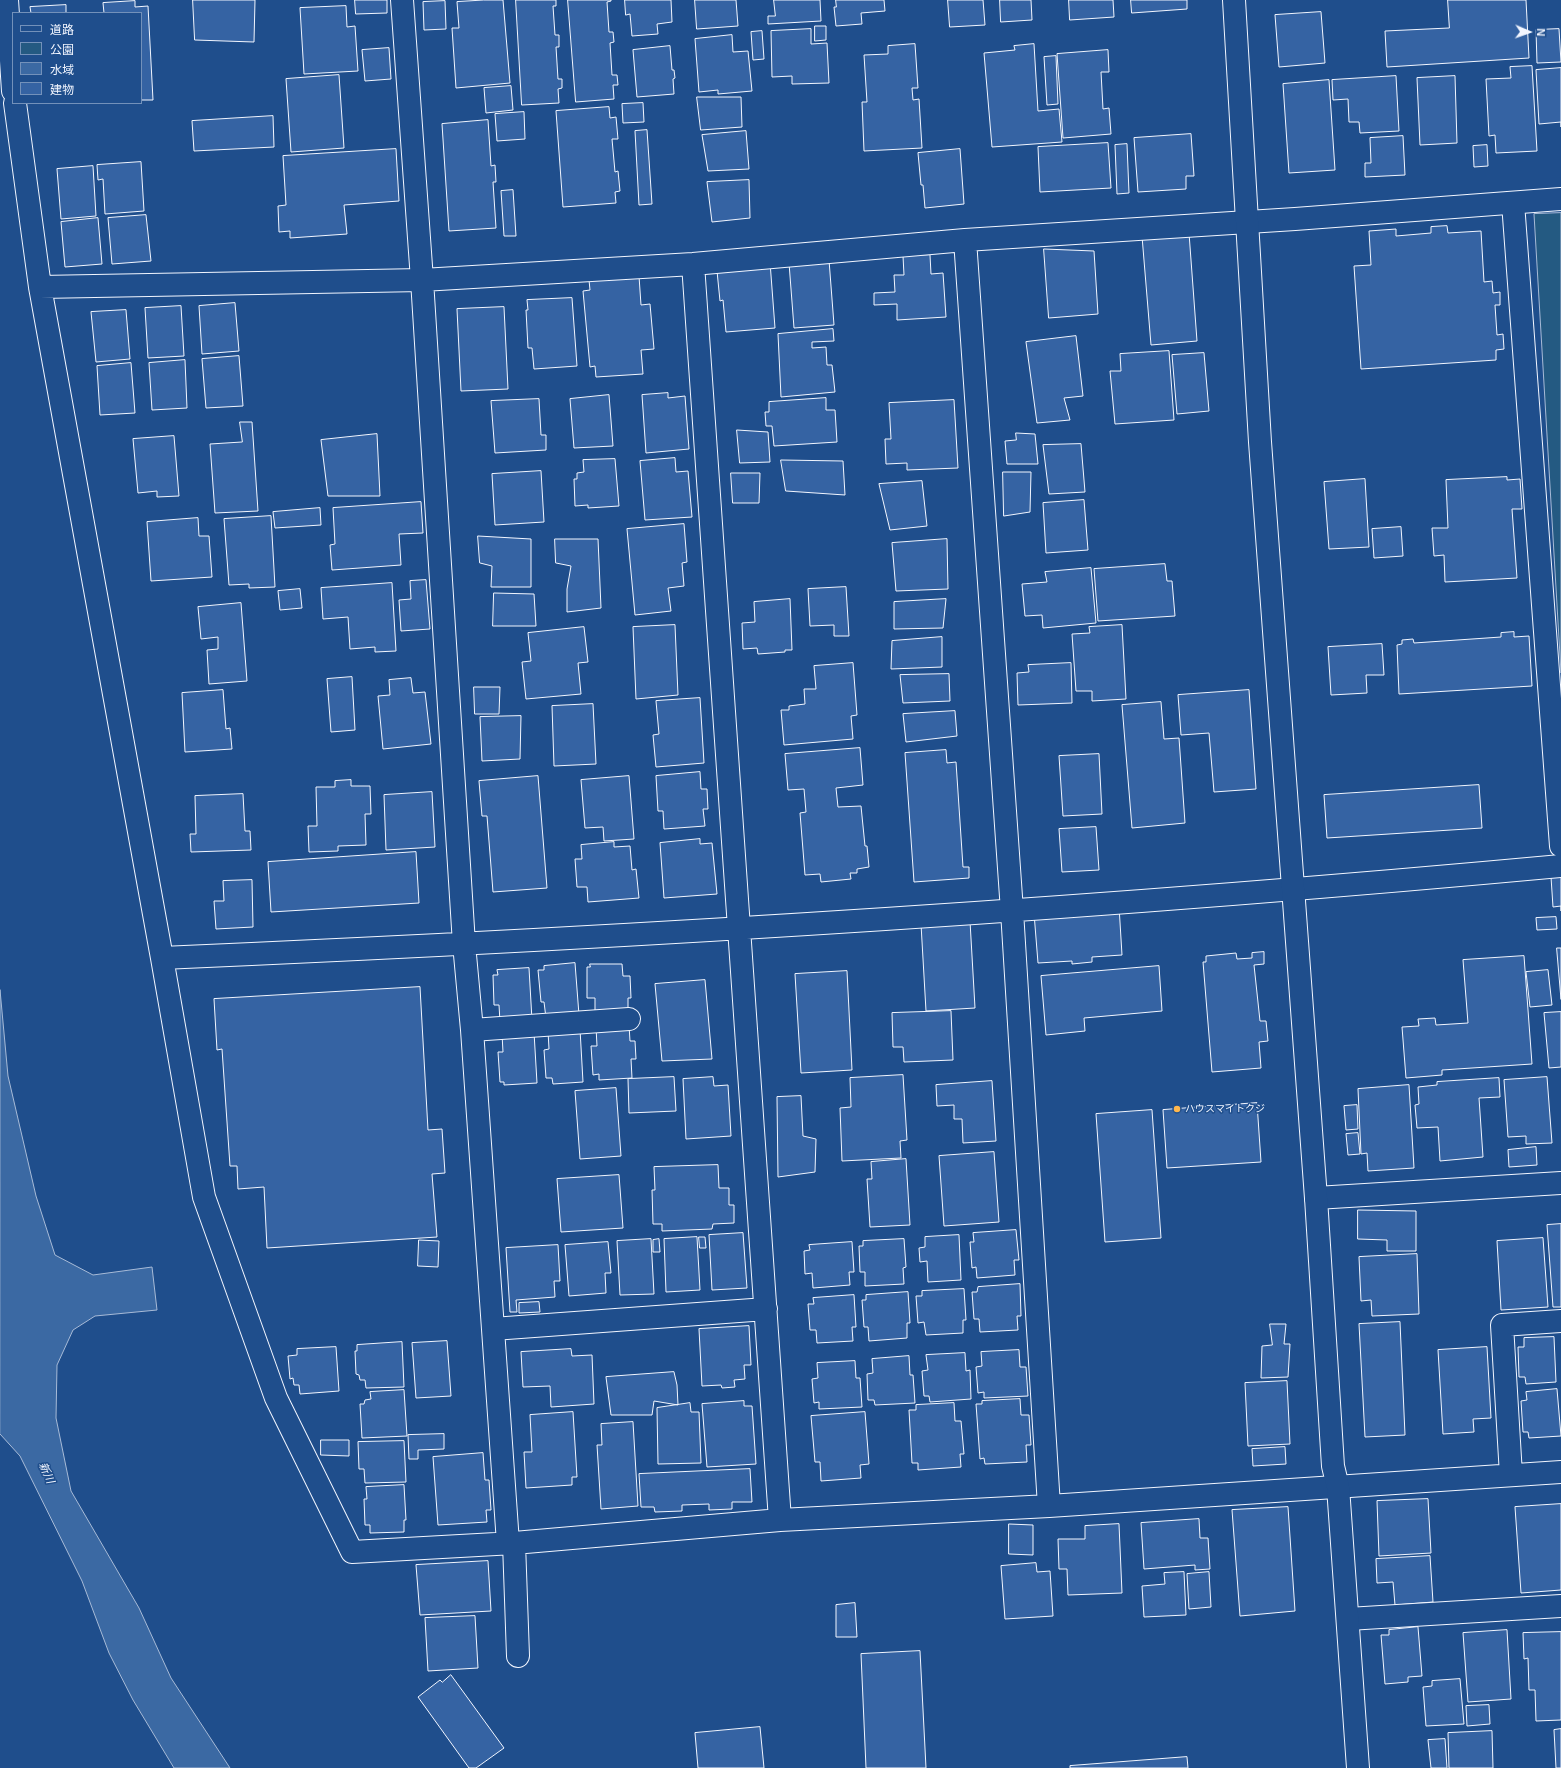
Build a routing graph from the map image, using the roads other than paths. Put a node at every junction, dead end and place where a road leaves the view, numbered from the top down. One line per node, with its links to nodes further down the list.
1 (7, 0): 4 (street)
2 (402, 0): 11 (street)
3 (1234, 0): 8 (street)
4 (12, 76)
5 (15, 104): 12 (street)
6 (1561, 199): 7 (street)
7 (1513, 203): 8 (street); 13 (street)
8 (1246, 222): 9 (street); 15 (street)
9 (965, 240): 10 (street); 16 (street)
10 (694, 264): 11 (street); 17 (street)
11 (422, 280): 12 (street); 18 (street)
12 (40, 286): 19 (street)
13 (1561, 846)
14 (1561, 866): 15 (street)
15 (1293, 890): 16 (street); 23 (street)
16 (1012, 911): 17 (street); 30 (street)
17 (740, 929): 18 (street); 24 (street)
18 (464, 944): 19 (street); 21 (street)
19 (162, 958): 32 (street)
20 (629, 1019): 21 (street)
21 (472, 1030): 26 (street)
22 (1561, 1183): 23 (street)
23 (1316, 1198): 29 (street)
24 (766, 1309): 26 (street); 31 (street)
25 (1561, 1321): 28 (street)
26 (493, 1329): 32 (street)
27 (1561, 1472): 28 (street)
28 (1510, 1475): 29 (street)
29 (1338, 1487): 30 (street); 34 (street)
30 (1049, 1506): 31 (street)
31 (780, 1520): 32 (street)
32 (511, 1543): 35 (street)
33 (1561, 1606): 34 (street)
34 (1348, 1619): 36 (street)
35 (518, 1656)
36 (1358, 1768)

